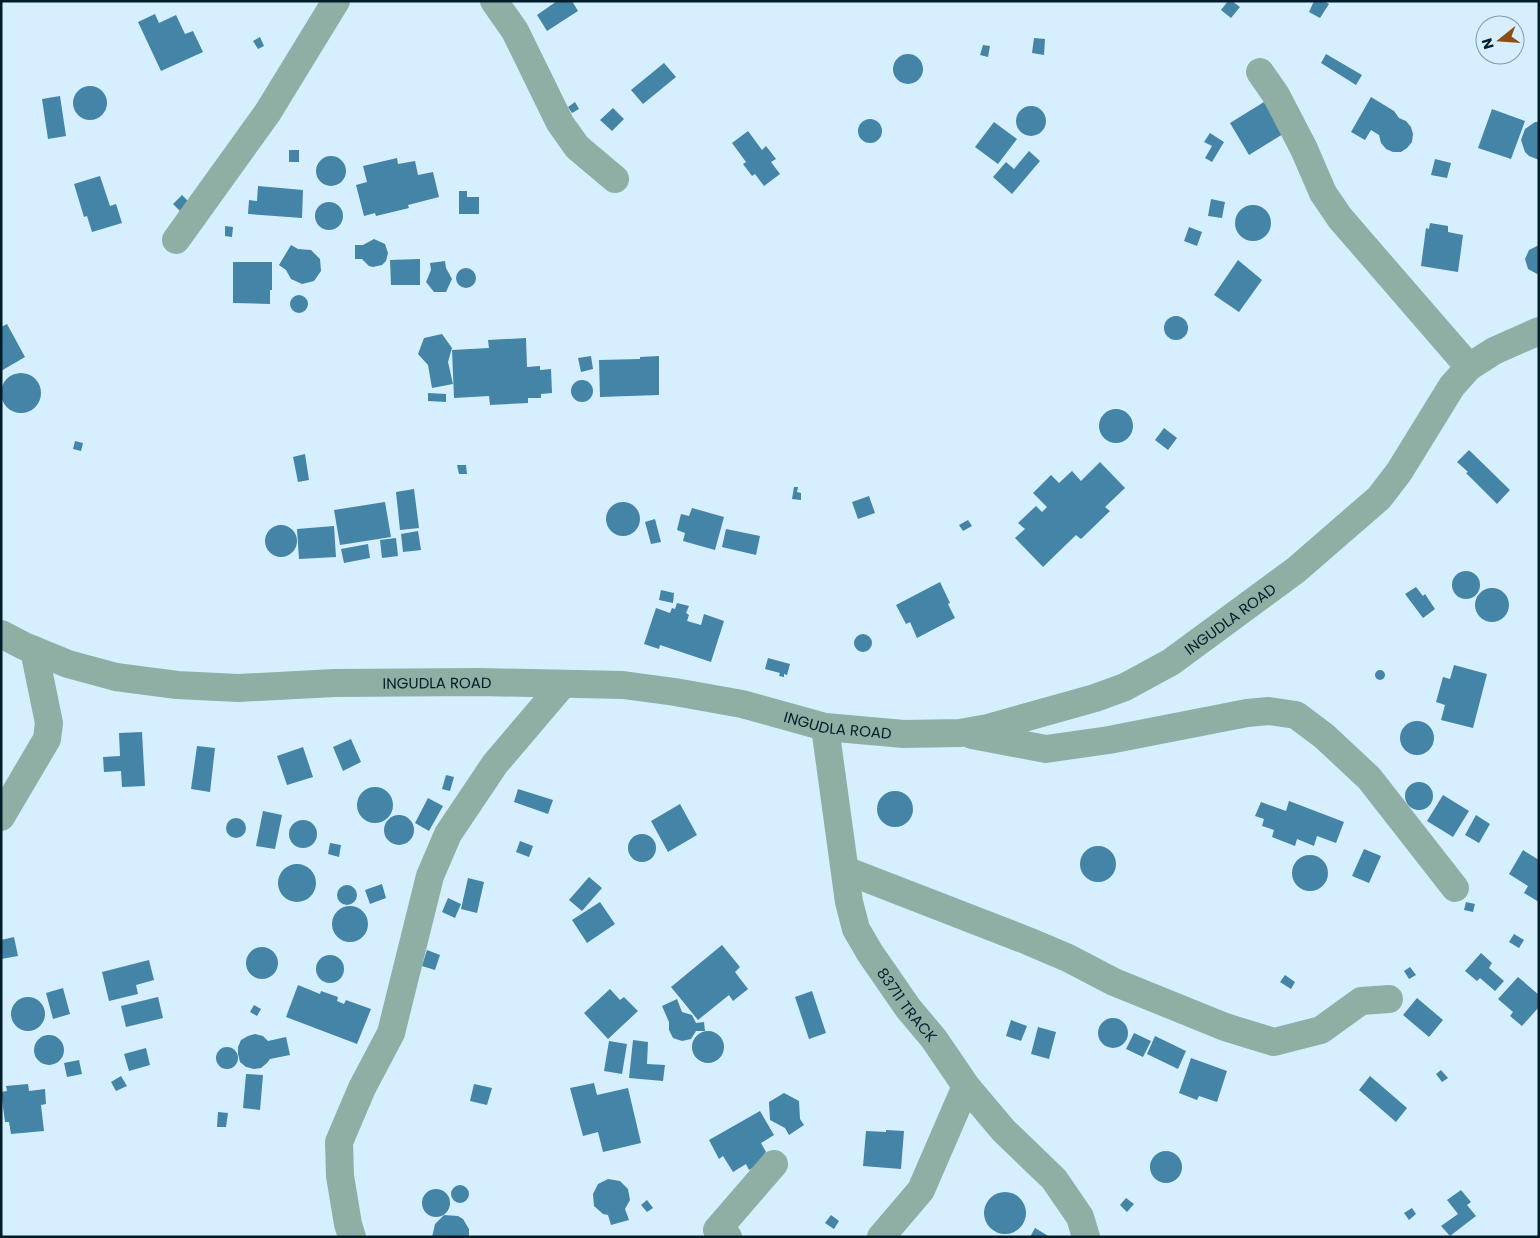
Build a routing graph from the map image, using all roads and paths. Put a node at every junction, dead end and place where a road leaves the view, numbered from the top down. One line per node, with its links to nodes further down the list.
1 (336, 1): 5 (street)
2 (494, 1): 4 (street)
3 (1260, 72): 7 (street)
4 (615, 179)
5 (176, 240)
6 (1539, 331): 7 (street, INGUDLA ROAD)
7 (1469, 367): 12 (street, INGUDLA ROAD)
8 (1, 634): 9 (street, INGUDLA ROAD)
9 (34, 650): 10 (street, INGUDLA ROAD); 13 (street)
10 (563, 684): 11 (street, INGUDLA ROAD); 19 (street)
11 (825, 727): 12 (street, INGUDLA ROAD); 14 (street, 83711 TRACK)
12 (960, 733): 15 (street)
13 (1, 817)
14 (845, 870): 16 (street); 17 (street, 83711 TRACK)
15 (1456, 888)
16 (1389, 999)
17 (966, 1086): 21 (street); 22 (street, 83711 TRACK)
18 (774, 1164): 20 (street)
19 (352, 1237)
20 (728, 1237)
21 (881, 1237)
22 (1086, 1237)

